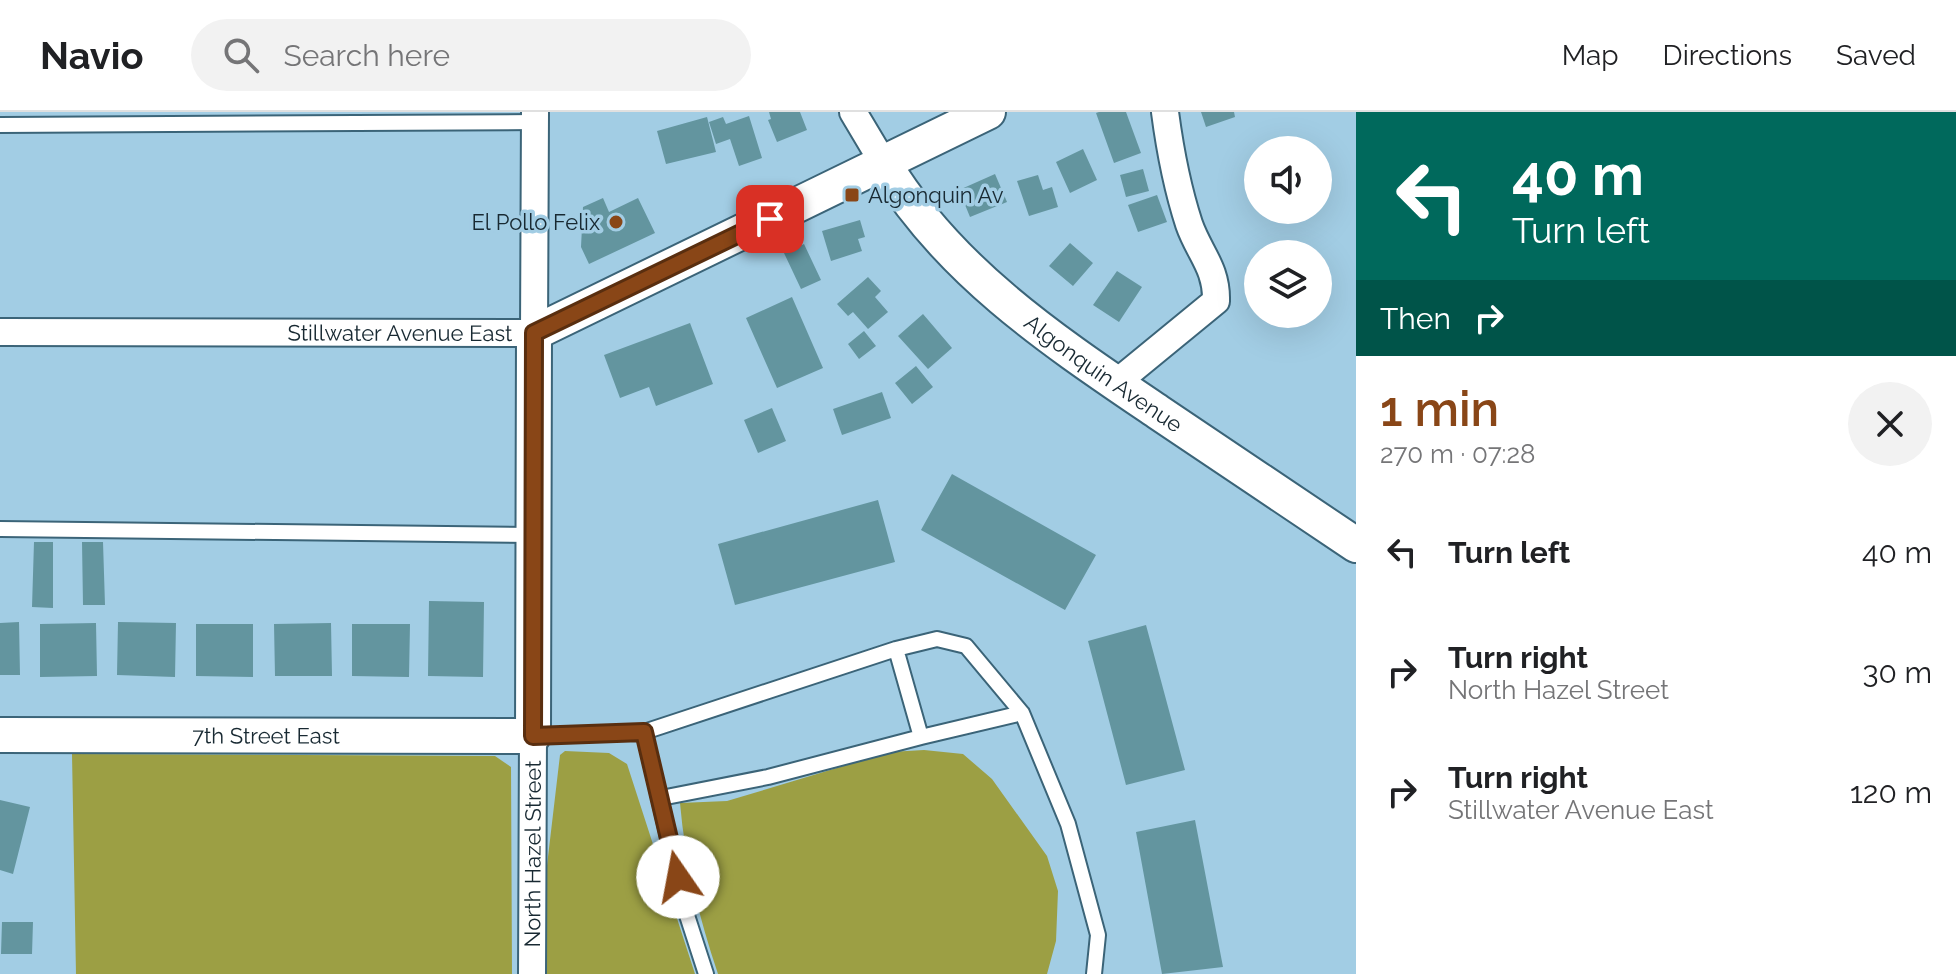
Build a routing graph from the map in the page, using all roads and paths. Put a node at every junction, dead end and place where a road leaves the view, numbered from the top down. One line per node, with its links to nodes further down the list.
1 (853, 112): 6 (street)
2 (988, 112): 6 (street, Stillwater Avenue East)
3 (1165, 112): 9 (street)
4 (535, 117): 5 (lane); 8 (street, North Hazel Street)
5 (0, 125)
6 (884, 164): 8 (street, Stillwater Avenue East); 9 (street, Algonquin Avenue)
7 (0, 332): 8 (street, Stillwater Avenue East)
8 (534, 333): 11 (street, North Hazel Street)
9 (1116, 383): 12 (street, Algonquin Avenue)
10 (0, 529): 11 (lane)
11 (534, 535): 17 (street, North Hazel Street)
12 (1356, 545)
13 (896, 649): 14 (lane); 15 (lane); 18 (lane)
14 (1022, 713): 18 (lane); 22 (lane)
15 (644, 732): 17 (lane); 19 (lane)
16 (0, 735): 17 (street, 7th Street East)
17 (533, 736): 20 (street, North Hazel Street)
18 (921, 737): 19 (lane)
19 (661, 798): 21 (lane)
20 (532, 974)
21 (706, 974)
22 (1094, 974)

